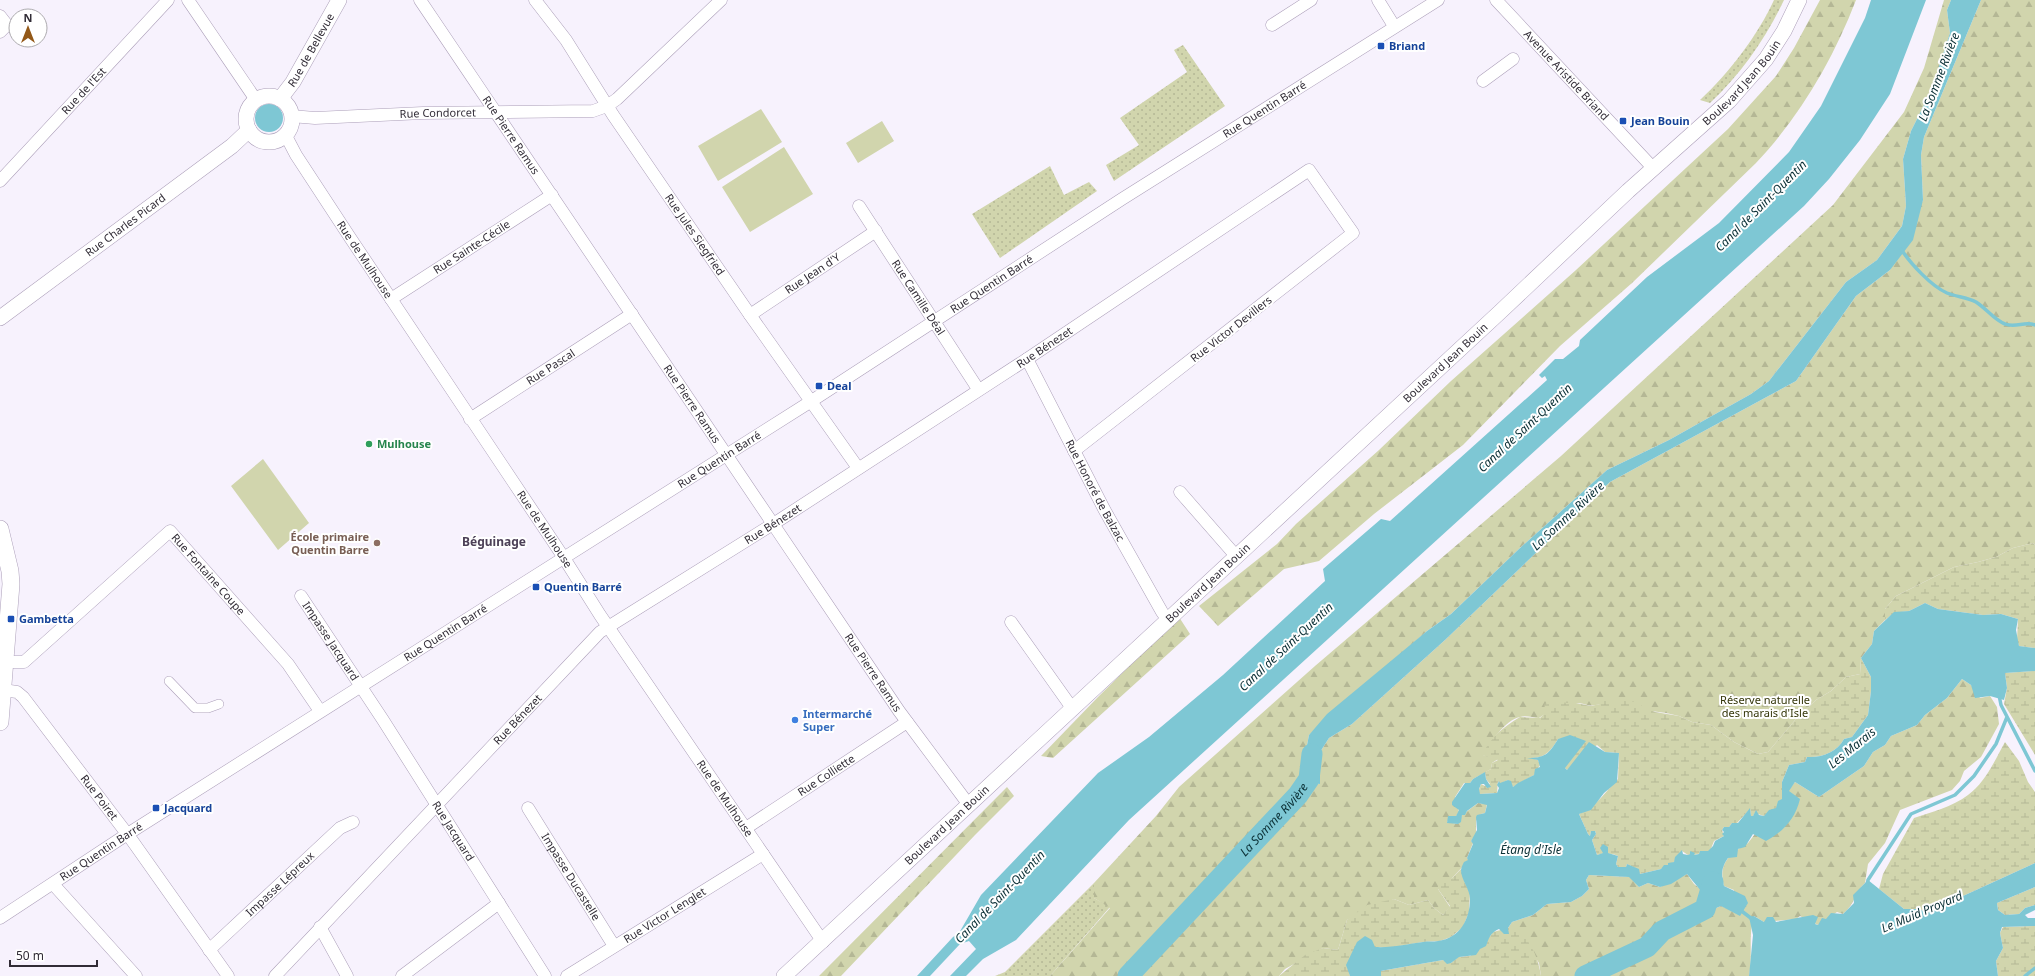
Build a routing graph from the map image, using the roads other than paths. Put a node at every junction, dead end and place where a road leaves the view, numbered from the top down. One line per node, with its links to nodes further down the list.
1 (168, 0): 26 (street, Rue de l'Est)
2 (188, 0): 19 (street)
3 (340, 0): 18 (street, Rue de Bellevue)
4 (420, 0): 21 (street, Rue Pierre Ramus)
5 (535, 0): 20 (street, Rue Jules Siegfried)
6 (721, 0): 20 (street)
7 (1311, 0): 13 (street)
8 (1378, 0): 14 (street)
9 (1438, 0): 14 (street, Rue Quentin Barré)
10 (1496, 0): 25 (street, Avenue Aristide Briand)
11 (1799, 0): 25 (street, Boulevard Jean Bouin)
12 (0, 16): 15 (street)
13 (1272, 25)
14 (1394, 26): 35 (street, Rue Quentin Barré)
15 (0, 32)
16 (1513, 59): 17 (street)
17 (1483, 82)
18 (280, 99): 19 (street); 22 (street)
19 (256, 100): 23 (street)
20 (608, 106): 21 (street, Rue Condorcet); 33 (street, Rue Jules Siegfried)
21 (497, 113): 22 (street, Rue Condorcet); 27 (street, Rue Pierre Ramus)
22 (291, 116): 24 (street)
23 (249, 130): 24 (street); 34 (street, Rue Charles Picard)
24 (285, 134): 31 (street, Rue de Mulhouse)
25 (1654, 169): 46 (street, Boulevard Jean Bouin)
26 (0, 181)
27 (552, 195): 31 (street, Rue Sainte-Cécile); 32 (street, Rue Pierre Ramus)
28 (1329, 198): 36 (street, Rue Bénezet); 40 (street, Rue Victor Devillers)
29 (860, 206): 30 (street, Rue Camille Déal)
30 (876, 231): 33 (street, Rue Jean d'Y); 35 (street, Rue Camille Déal)
31 (391, 299): 39 (street, Rue de Mulhouse)
32 (632, 314): 39 (street, Rue Pascal); 41 (street, Rue Pierre Ramus)
33 (750, 315): 38 (street, Rue Jules Siegfried)
34 (0, 318)
35 (934, 320): 37 (street, Rue Camille Déal); 38 (street, Rue Quentin Barré)
36 (1027, 359): 37 (street, Rue Bénezet); 40 (street, Rue Honoré de Balzac)
37 (978, 389): 42 (street, Rue Bénezet)
38 (810, 402): 41 (street, Rue Quentin Barré); 42 (street, Rue Jules Siegfried)
39 (470, 419): 47 (street, Rue de Mulhouse)
40 (1074, 451): 49 (street, Rue Honoré de Balzac)
41 (726, 454): 44 (street, Rue Pierre Ramus); 47 (street, Rue Quentin Barré)
42 (858, 468): 44 (street, Rue Bénezet)
43 (1180, 492): 46 (street)
44 (774, 524): 51 (street, Rue Bénezet); 60 (street, Rue Pierre Ramus)
45 (0, 529): 52 (main road)
46 (1236, 556): 49 (street, Boulevard Jean Bouin)
47 (564, 558): 51 (street, Rue de Mulhouse); 54 (street, Rue Quentin Barré)
48 (301, 596): 54 (street, Impasse Jacquard)
49 (1167, 619): 57 (street, Boulevard Jean Bouin)
50 (1011, 622): 57 (street)
51 (608, 628): 62 (street, Rue Bénezet); 65 (street, Rue de Mulhouse)
52 (5, 662): 55 (main road); 58 (street, Rue Fontaine Coupe)
53 (169, 681): 56 (street)
54 (361, 686): 58 (street, Rue Quentin Barré); 62 (street, Rue Jacquard)
55 (3, 690): 59 (main road); 66 (street, Rue Poiret)
56 (218, 704)
57 (1072, 708): 61 (street, Boulevard Jean Bouin)
58 (320, 712): 66 (street, Rue Quentin Barré)
59 (0, 722)
60 (907, 722): 61 (street, Rue Pierre Ramus); 65 (street, Rue Colliette)
61 (968, 805): 72 (street, Boulevard Jean Bouin)
62 (437, 806): 69 (street, Rue Jacquard); 71 (street, Rue Bénezet)
63 (528, 808): 73 (street, Impasse Ducastelle)
64 (353, 822): 74 (street, Impasse Lépreux)
65 (746, 828): 67 (street, Rue de Mulhouse)
66 (126, 834): 68 (street, Rue Quentin Barré); 74 (street, Rue Poiret)
67 (763, 854): 72 (street, Rue de Mulhouse); 73 (street, Rue Victor Lenglet)
68 (53, 884): 70 (street, Rue Quentin Barré); 75 (street)
69 (499, 903): 79 (street); 80 (street, Rue Jacquard)
70 (0, 918)
71 (320, 927): 77 (street, Rue Bénezet); 78 (street)
72 (823, 942): 82 (street, Boulevard Jean Bouin)
73 (614, 946): 81 (street, Rue Victor Lenglet)
74 (209, 950): 76 (street, Rue Poiret)
75 (136, 976)
76 (228, 976)
77 (275, 976)
78 (347, 976)
79 (402, 976)
80 (545, 976)
81 (567, 976)
82 (784, 976)

